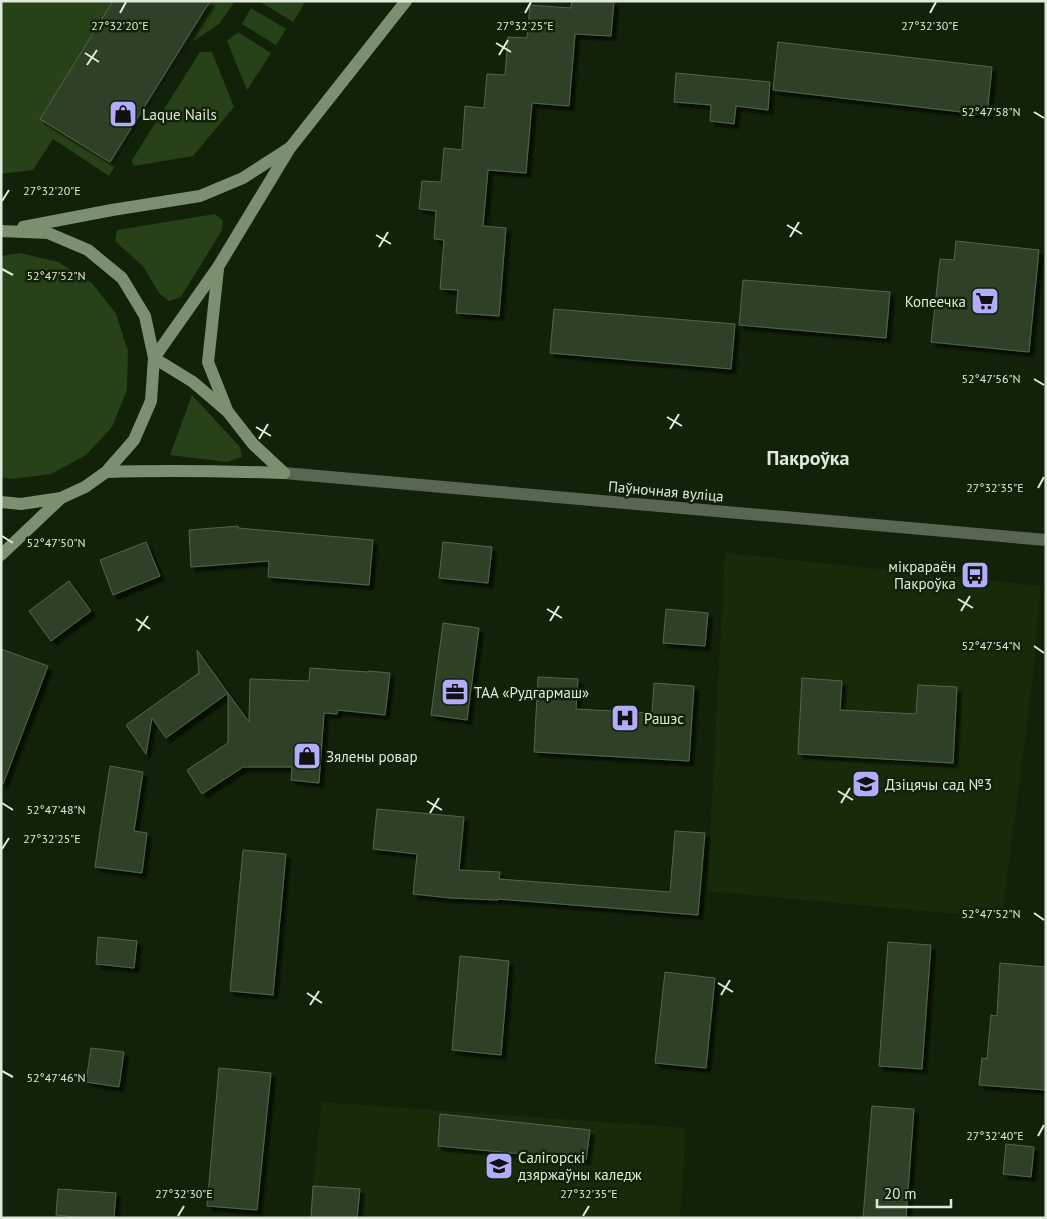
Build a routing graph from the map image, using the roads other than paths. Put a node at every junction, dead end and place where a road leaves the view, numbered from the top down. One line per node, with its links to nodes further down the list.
1 (406, 1): 2 (main road)
2 (290, 148): 3 (main road); 4 (main road)
3 (2, 231): 5 (main road)
4 (218, 267): 5 (main road); 6 (main road)
5 (154, 358): 6 (main road); 7 (main road)
6 (228, 412): 8 (main road)
7 (106, 472): 8 (main road); 9 (main road)
8 (284, 473): 11 (street, Паўночная вуліца)
9 (61, 498): 10 (main road); 12 (main road)
10 (1, 502)
11 (1046, 540)
12 (1, 555)

